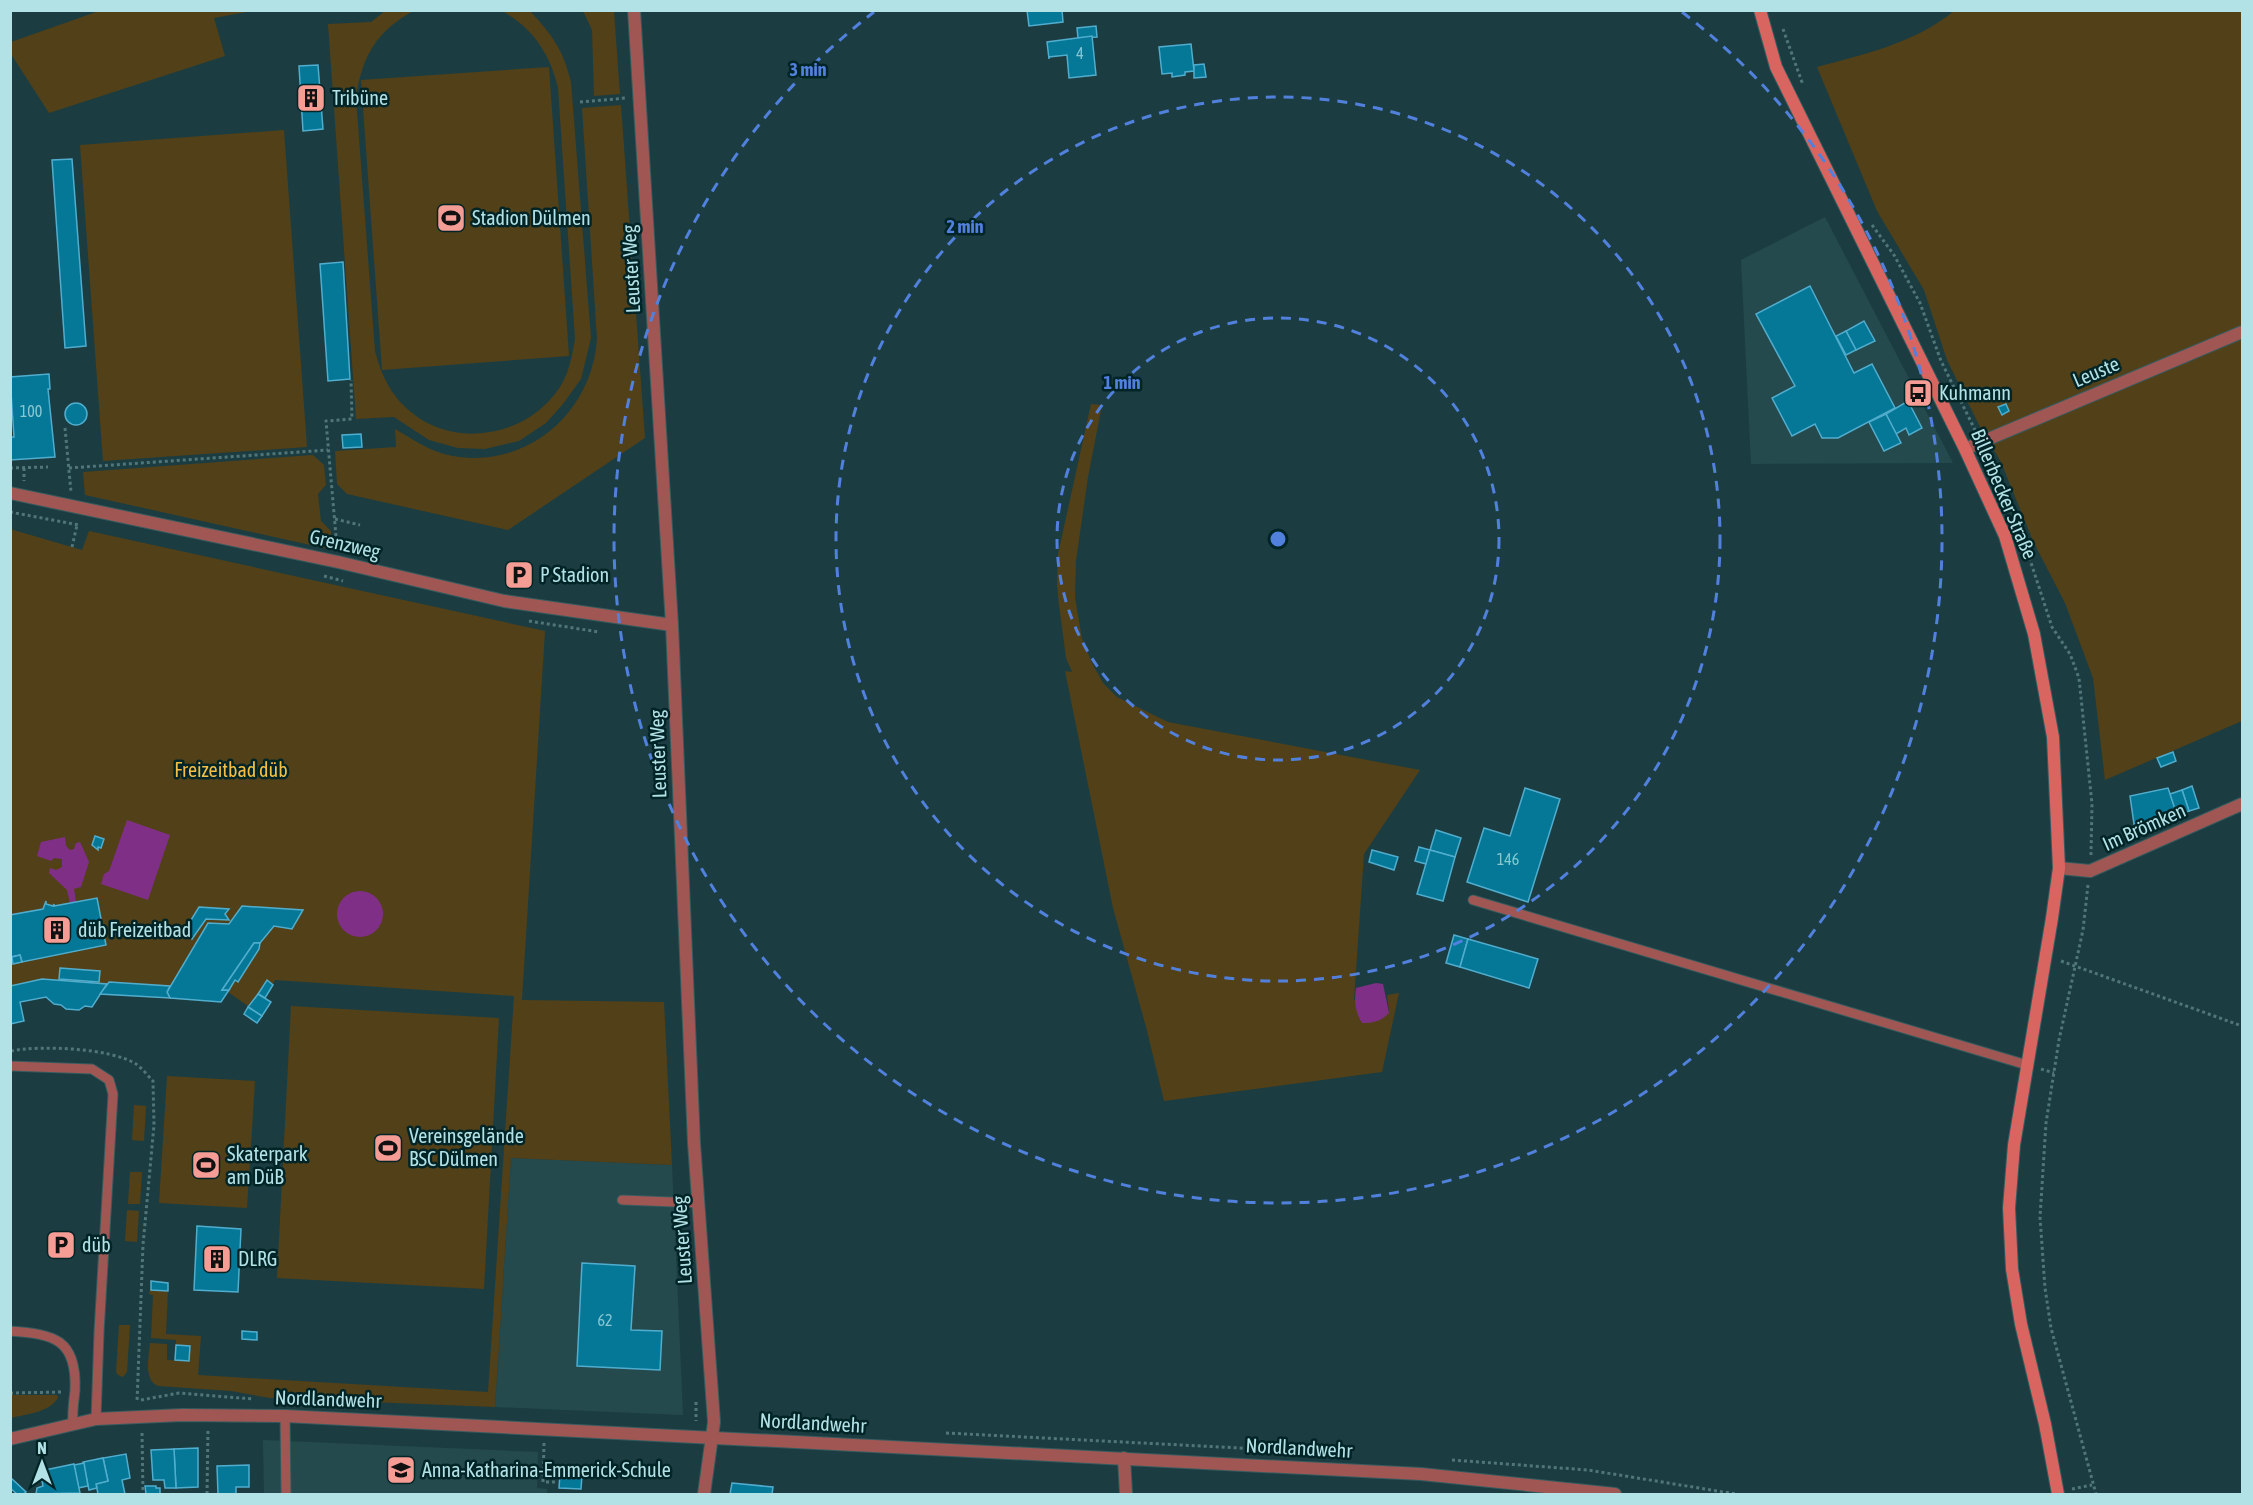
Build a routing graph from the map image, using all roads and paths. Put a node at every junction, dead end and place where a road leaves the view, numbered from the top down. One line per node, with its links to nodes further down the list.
1 (634, 10): 5 (street, Leuster Weg)
2 (1760, 10): 12 (main road, Billerbecker Straße)
3 (1780, 21): 4 (path)
4 (1807, 93)
5 (640, 97): 6 (path); 30 (street, Leuster Weg)
6 (580, 102)
7 (1869, 220): 11 (path)
8 (2242, 332): 11 (street, Leuste)
9 (351, 380): 13 (path)
10 (65, 428): 16 (path)
11 (1981, 442): 12 (street, Leuste); 34 (path)
12 (1965, 449): 33 (main road, Billerbecker Straße)
13 (328, 450): 16 (path); 20 (path)
14 (48, 466): 15 (path)
15 (10, 468)
16 (69, 468): 18 (path)
17 (10, 493): 18 (street, Grenzweg)
18 (72, 504): 21 (path); 25 (street, Grenzweg)
19 (10, 512): 21 (path)
20 (334, 519): 23 (path); 25 (path)
21 (77, 525): 22 (path); 24 (path)
22 (87, 525)
23 (360, 525)
24 (72, 547)
25 (338, 562): 27 (path); 30 (street, Grenzweg)
26 (316, 575): 27 (path)
27 (339, 580): 28 (path)
28 (351, 582)
29 (524, 621): 31 (path)
30 (672, 625): 43 (street, Leuster Weg)
31 (604, 632)
32 (2242, 804): 34 (street, Im Brömken)
33 (2059, 868): 34 (street, Im Brömken); 36 (main road, Billerbecker Straße)
34 (2090, 871): 37 (path)
35 (1473, 900): 40 (lane)
36 (2046, 956): 37 (path); 40 (main road, Billerbecker Straße)
37 (2075, 966): 38 (path); 59 (path)
38 (2242, 1026)
39 (10, 1051): 48 (path)
40 (2027, 1065): 60 (main road, Billerbecker Straße)
41 (10, 1066): 51 (lane)
42 (622, 1200): 43 (lane)
43 (699, 1203): 55 (street, Leuster Weg)
44 (10, 1331): 45 (lane)
45 (75, 1392): 46 (path); 53 (lane)
46 (10, 1393)
47 (695, 1397): 52 (path)
48 (139, 1416): 49 (street, Nordlandwehr); 51 (street, Nordlandwehr); 61 (path)
49 (208, 1416): 50 (street, Nordlandwehr); 62 (path)
50 (285, 1416): 54 (street, Nordlandwehr); 63 (lane)
51 (96, 1419): 53 (street, Nordlandwehr)
52 (696, 1421)
53 (73, 1423): 56 (street, Nordlandwehr)
54 (545, 1429): 55 (street, Nordlandwehr); 58 (path)
55 (713, 1438): 57 (street, Nordlandwehr); 64 (street, Leuster Weg)
56 (10, 1439)
57 (1124, 1458): 65 (street); 66 (street, Nordlandwehr)
58 (556, 1482)
59 (2092, 1485): 60 (path); 67 (path)
60 (2058, 1493)
61 (142, 1494)
62 (207, 1494)
63 (286, 1494)
64 (705, 1494)
65 (1126, 1494)
66 (1615, 1494)
67 (2096, 1494)

